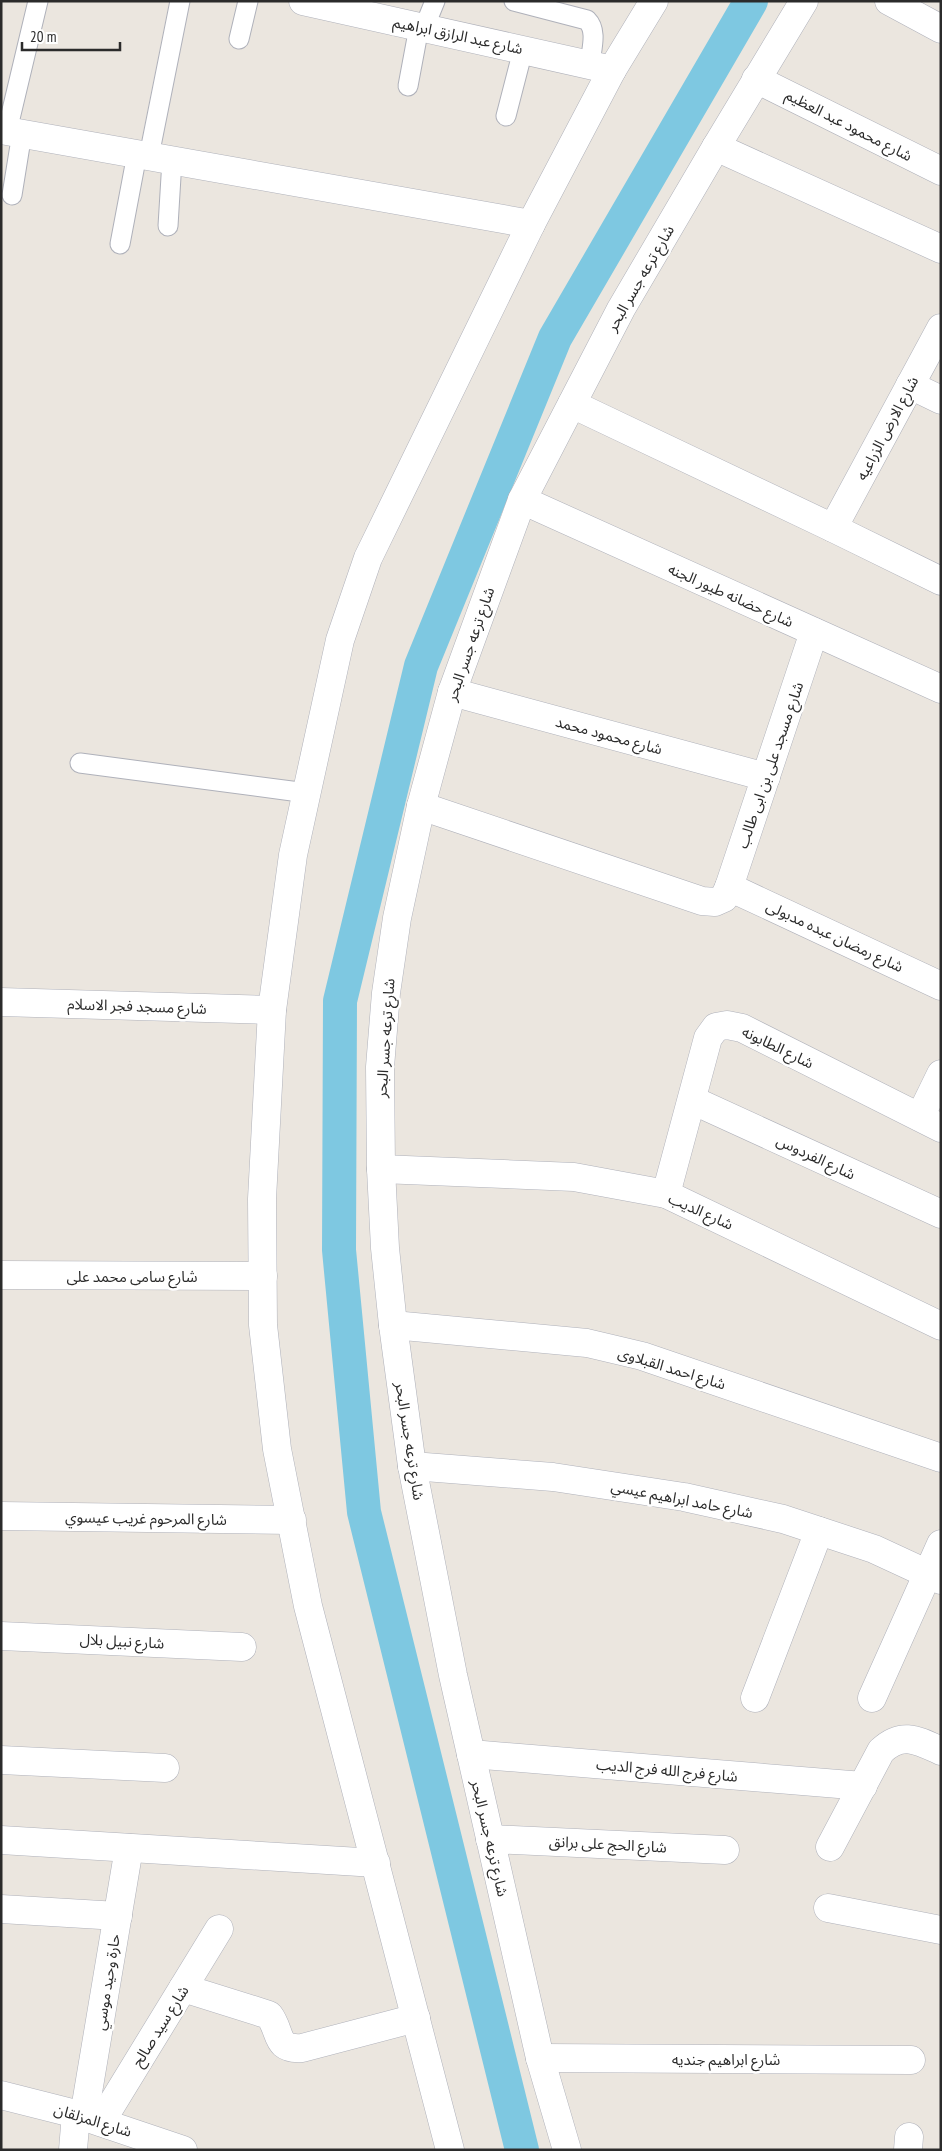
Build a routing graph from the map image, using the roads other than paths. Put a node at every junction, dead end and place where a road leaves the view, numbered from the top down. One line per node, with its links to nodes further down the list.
1 (38, 1): 19 (lane)
2 (180, 1): 21 (lane)
3 (248, 1): 13 (lane)
4 (303, 1): 10 (street, شارع عبد الرازق ابراهيم)
5 (435, 1): 11 (lane)
6 (514, 1): 15 (lane)
7 (654, 1): 15 (street)
8 (804, 1): 16 (street, شارع ترعه جسر البحر)
9 (889, 1): 12 (street)
10 (369, 8): 11 (street, شارع عبد الرازق ابراهيم)
11 (421, 27): 14 (street, شارع عبد الرازق ابراهيم); 17 (lane)
12 (941, 29)
13 (239, 39)
14 (523, 50): 15 (street, شارع عبد الرازق ابراهيم); 18 (lane)
15 (601, 67): 24 (street)
16 (756, 79): 20 (street, شارع ترعه جسر البحر); 22 (street, شارع محمود عبد العظيم)
17 (408, 86)
18 (506, 116)
19 (10, 131): 21 (street); 23 (lane)
20 (716, 147): 27 (street); 31 (street, شارع ترعه جسر البحر)
21 (153, 156): 24 (street); 25 (lane); 26 (lane)
22 (941, 171)
23 (12, 195)
24 (531, 224): 40 (street)
25 (168, 226)
26 (120, 244)
27 (941, 249)
28 (941, 328): 29 (street, شارع الارض الزراعيه)
29 (910, 385): 30 (street); 33 (street, شارع الارض الزراعيه)
30 (941, 400)
31 (572, 404): 32 (street, شارع ترعه جسر البحر); 33 (street)
32 (522, 500): 35 (street, شارع حضانه طيور الجنه); 37 (street, شارع ترعه جسر البحر)
33 (834, 528): 34 (street)
34 (941, 582)
35 (814, 632): 36 (street, شارع حضانه طيور الجنه); 39 (street, شارع مسجد على بن ابى طالب)
36 (941, 689)
37 (452, 692): 39 (street, شارع محمود محمد); 41 (street, شارع ترعه جسر البحر)
38 (80, 763): 40 (lane)
39 (766, 777): 42 (street, شارع مسجد على بن ابى طالب)
40 (307, 793): 45 (street)
41 (421, 806): 42 (street); 49 (street, شارع ترعه جسر البحر)
42 (726, 892): 43 (street, شارع رمضان عبده مدبولى)
43 (941, 986)
44 (1, 1002): 45 (street, شارع مسجد فجر الاسلام)
45 (272, 1010): 53 (street)
46 (941, 1074): 48 (street)
47 (692, 1100): 48 (street, شارع الطابونه); 50 (street, شارع الطابونه); 51 (street, شارع الفردوس)
48 (930, 1123)
49 (381, 1169): 50 (street, شارع الديب); 54 (street, شارع ترعه جسر البحر)
50 (666, 1194): 55 (street, شارع الديب)
51 (941, 1214)
52 (1, 1275): 53 (street, شارع سامى محمد على)
53 (262, 1276): 59 (street)
54 (393, 1325): 56 (street, شارع احمد القبلاوى); 57 (street, شارع ترعه جسر البحر)
55 (941, 1326)
56 (941, 1458)
57 (412, 1466): 60 (street, شارع حامد ابراهيم عيسي); 68 (street, شارع ترعه جسر البحر)
58 (1, 1516): 59 (street, شارع المرحوم غريب عيسوي)
59 (292, 1520): 77 (street)
60 (819, 1531): 62 (street, شارع حامد ابراهيم عيسي); 65 (street)
61 (941, 1544): 62 (street)
62 (935, 1577): 66 (street)
63 (1, 1636): 64 (street, شارع نبيل بلال)
64 (242, 1647)
65 (754, 1698)
66 (872, 1698)
67 (941, 1751): 71 (street)
68 (471, 1754): 71 (street, شارع فرج الله فرج الديب); 72 (street, شارع ترعه جسر البحر)
69 (1, 1760): 70 (street)
70 (165, 1768)
71 (863, 1786): 74 (street)
72 (490, 1839): 76 (street, شارع الحج على برانق); 85 (street, شارع ترعه جسر البحر)
73 (1, 1840): 75 (street)
74 (830, 1847)
75 (129, 1848): 77 (street); 80 (street, حارة وحيد موسي)
76 (725, 1850)
77 (376, 1863): 84 (street)
78 (828, 1908): 82 (street)
79 (1, 1909): 80 (street)
80 (118, 1916): 88 (street, حارة وحيد موسي)
81 (219, 1930): 83 (street, شارع سيد صالح)
82 (941, 1930)
83 (183, 1988): 84 (street); 88 (street, شارع سيد صالح)
84 (416, 2018): 91 (street)
85 (540, 2058): 86 (street, شارع ابراهيم جنديه); 92 (street, شارع ترعه جسر البحر)
86 (912, 2060)
87 (1, 2095): 88 (street, شارع المزلقان)
88 (87, 2117): 89 (street, حارة وحيد موسي); 90 (street, شارع المزلقان)
89 (73, 2150)
90 (183, 2150)
91 (450, 2150)
92 (567, 2150)

